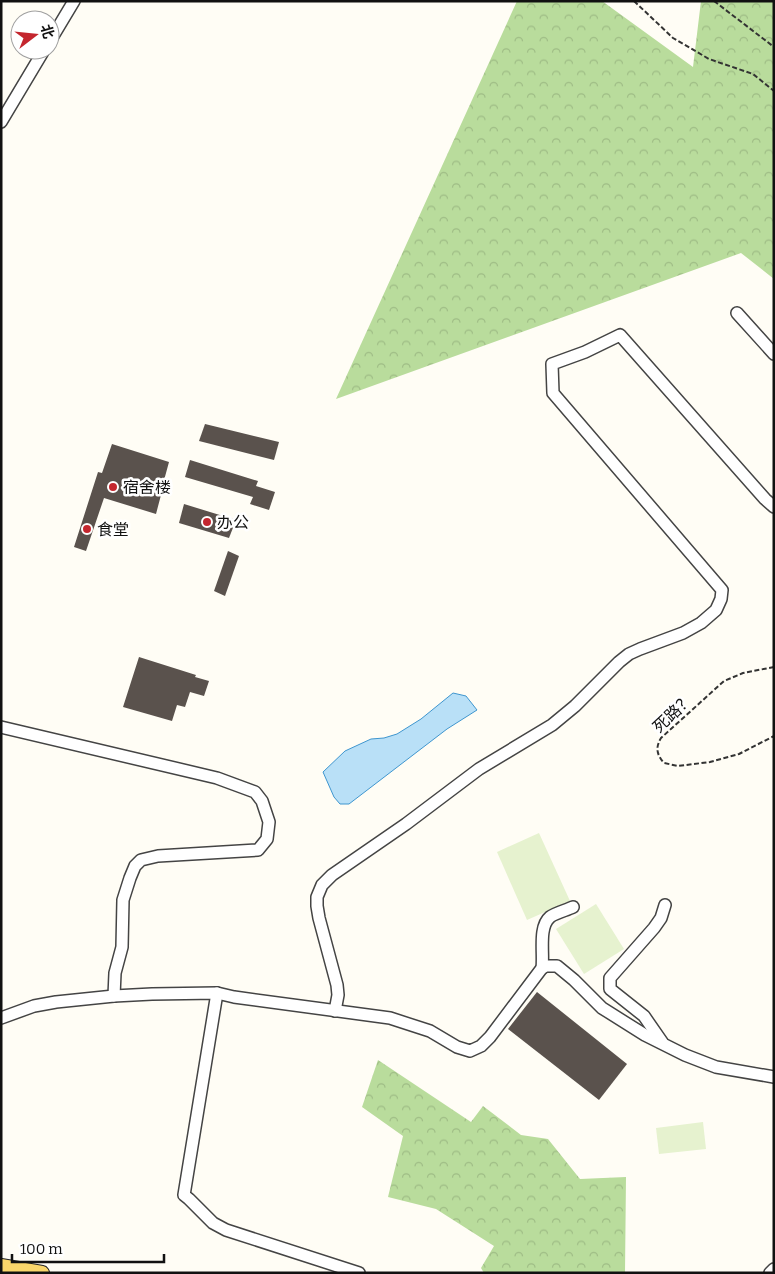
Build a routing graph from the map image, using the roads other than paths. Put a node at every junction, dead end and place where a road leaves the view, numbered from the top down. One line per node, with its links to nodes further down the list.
1 (74, 1): 2 (street)
2 (60, 24)
3 (38, 60): 4 (street)
4 (1, 122)
5 (737, 313): 6 (street)
6 (774, 354)
7 (774, 507): 14 (street)
8 (1, 727): 13 (street)
9 (665, 905): 16 (street)
10 (573, 907): 11 (street)
11 (542, 968): 14 (street); 16 (street)
12 (216, 993): 13 (street); 14 (street); 21 (street)
13 (114, 996): 15 (street)
14 (335, 1011)
15 (1, 1018)
16 (664, 1045): 17 (street)
17 (774, 1077)
18 (1, 1266): 20 (main road)
19 (774, 1269): 22 (street)
20 (42, 1273)
21 (359, 1273)
22 (770, 1273)

